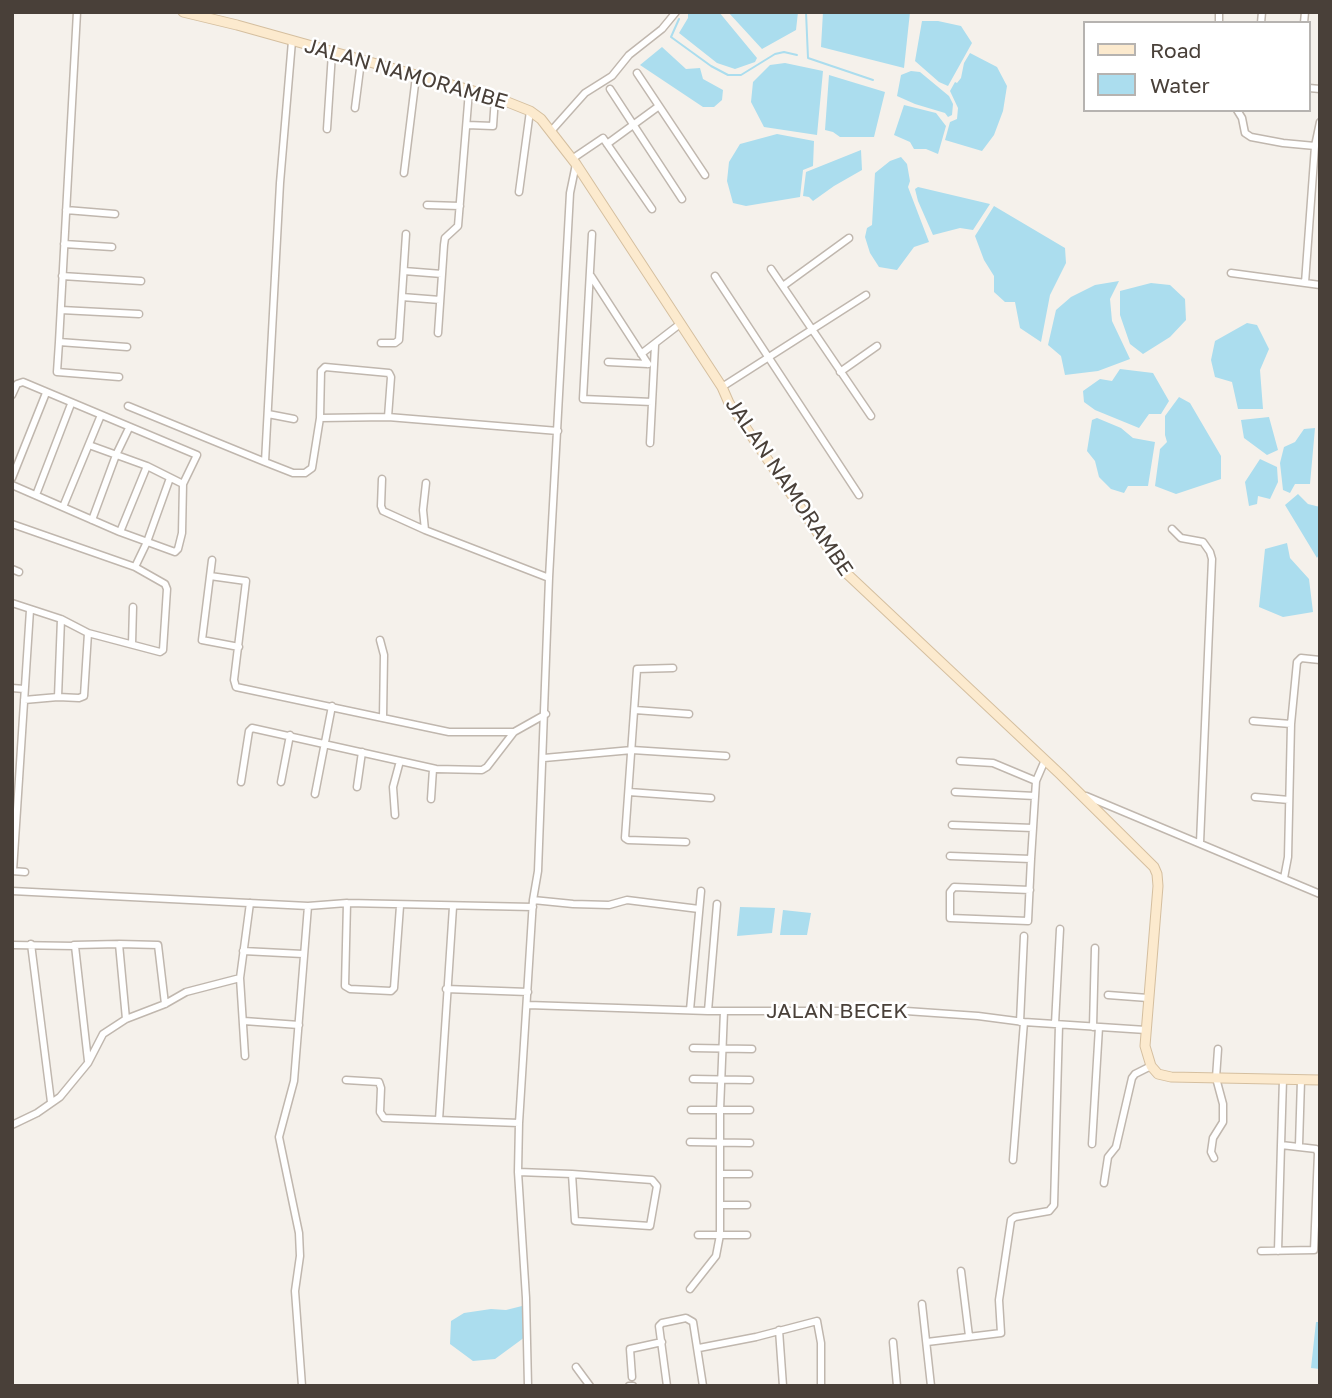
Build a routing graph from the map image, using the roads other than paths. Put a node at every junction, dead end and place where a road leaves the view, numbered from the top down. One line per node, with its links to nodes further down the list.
1 (77, 12): 31 (street)
2 (183, 12): 4 (main road, JALAN NAMORAMBE)
3 (676, 12): 20 (street)
4 (292, 41): 5 (main road, JALAN NAMORAMBE); 74 (street)
5 (332, 53): 6 (main road, JALAN NAMORAMBE); 19 (street)
6 (361, 61): 8 (main road, JALAN NAMORAMBE); 13 (street)
7 (637, 72): 12 (street)
8 (416, 76): 10 (main road, JALAN NAMORAMBE); 24 (street)
9 (610, 89): 18 (street)
10 (469, 91): 11 (main road, JALAN NAMORAMBE); 17 (street)
11 (495, 97): 14 (main road, JALAN NAMORAMBE); 17 (street)
12 (660, 106): 18 (street); 25 (street)
13 (355, 108)
14 (530, 111): 20 (main road, JALAN NAMORAMBE); 26 (street)
15 (1238, 112): 22 (street)
16 (1320, 122): 22 (street)
17 (467, 125): 29 (street)
18 (633, 125): 21 (street); 27 (street)
19 (327, 129)
20 (552, 130): 23 (main road, JALAN NAMORAMBE)
21 (607, 144): 23 (street); 30 (street)
22 (1317, 150): 46 (street)
23 (574, 161): 54 (main road, JALAN NAMORAMBE); 81 (street)
24 (404, 173)
25 (705, 175)
26 (519, 192)
27 (682, 199)
28 (426, 205): 29 (street)
29 (460, 206): 41 (street)
30 (652, 209)
31 (66, 211): 32 (street); 36 (street)
32 (115, 214)
33 (406, 234): 39 (street)
34 (592, 234): 42 (street)
35 (849, 238): 48 (street)
36 (64, 243): 37 (street); 43 (street)
37 (112, 247)
38 (771, 269): 48 (street)
39 (404, 271): 41 (street); 50 (street)
40 (1231, 273): 46 (street)
41 (442, 274): 51 (street)
42 (590, 275): 62 (street); 71 (street)
43 (62, 276): 45 (street); 52 (street)
44 (715, 276): 63 (street)
45 (141, 281)
46 (1305, 283): 47 (street)
47 (1320, 285)
48 (783, 286): 55 (street)
49 (866, 295): 55 (street)
50 (402, 297): 51 (street); 58 (street)
51 (440, 300): 56 (street)
52 (61, 310): 53 (street); 57 (street)
53 (139, 314)
54 (680, 324): 59 (street); 68 (main road, JALAN NAMORAMBE)
55 (811, 330): 63 (street); 66 (street)
56 (438, 334)
57 (59, 342): 61 (street); 67 (street)
58 (381, 343)
59 (655, 345): 62 (street); 65 (street)
60 (877, 346): 66 (street)
61 (127, 347)
62 (641, 354): 65 (street)
63 (769, 357): 68 (street); 94 (street)
64 (608, 362): 65 (street)
65 (651, 364): 71 (street)
66 (840, 372): 76 (street)
67 (119, 377)
68 (722, 387): 138 (main road, JALAN NAMORAMBE)
69 (46, 393): 70 (street); 72 (street); 87 (street)
70 (12, 395)
71 (652, 402): 82 (street)
72 (71, 404): 75 (street); 93 (street)
73 (128, 406): 85 (street)
74 (268, 414): 79 (street); 85 (street)
75 (101, 415): 80 (street); 83 (street)
76 (871, 416)
77 (388, 417): 78 (street); 78 (street); 81 (street)
78 (320, 418): 85 (street)
79 (293, 419)
80 (129, 428): 84 (street); 91 (street)
81 (558, 431): 105 (street)
82 (650, 443)
83 (89, 445): 84 (street); 95 (street)
84 (116, 455): 86 (street); 96 (street)
85 (265, 462)
86 (147, 466): 88 (street); 100 (street)
87 (12, 478)
88 (170, 478): 91 (street); 101 (street)
89 (382, 479): 99 (street)
90 (426, 483): 99 (street)
91 (183, 484): 101 (street)
92 (12, 485): 93 (street)
93 (36, 495): 95 (street)
94 (859, 495)
95 (64, 508): 96 (street)
96 (92, 520): 100 (street)
97 (12, 524): 103 (street)
98 (1172, 529): 161 (street)
99 (425, 530): 105 (street)
100 (120, 532): 101 (street)
101 (147, 542): 103 (street)
102 (212, 560): 104 (street)
103 (135, 568): 112 (street)
104 (210, 576): 113 (street); 113 (street)
105 (549, 579): 122 (street)
106 (12, 603): 108 (street)
107 (133, 607): 112 (street)
108 (30, 610): 109 (street); 117 (street)
109 (61, 619): 110 (street); 118 (street)
110 (88, 633): 112 (street); 118 (street)
111 (380, 640): 124 (street)
112 (132, 644)
113 (239, 647): 120 (street)
114 (1320, 660): 128 (street)
115 (673, 668): 121 (street)
116 (12, 688): 117 (street)
117 (24, 688): 119 (street)
118 (58, 697): 119 (street)
119 (24, 700): 126 (street)
120 (332, 706): 124 (street); 131 (street)
121 (635, 710): 123 (street); 134 (street)
122 (545, 714): 129 (street); 137 (street)
123 (689, 714)
124 (383, 718): 129 (street)
125 (12, 719): 126 (street)
126 (23, 719): 133 (street)
127 (1253, 721): 128 (street)
128 (1291, 724): 155 (street)
129 (514, 732): 141 (street)
130 (290, 735): 131 (street); 144 (street); 145 (street)
131 (325, 743): 135 (street); 149 (street)
132 (12, 749): 133 (street)
133 (21, 749): 142 (street)
134 (632, 750): 136 (street); 137 (street); 147 (street)
135 (362, 752): 139 (street); 146 (street)
136 (726, 756)
137 (544, 758): 173 (street)
138 (1045, 760): 143 (street); 150 (main road, JALAN NAMORAMBE)
139 (400, 761): 141 (street); 157 (street)
140 (960, 761): 143 (street)
141 (433, 769): 154 (street)
142 (15, 780): 156 (street)
143 (1035, 781): 151 (street)
144 (241, 782)
145 (281, 782)
146 (357, 787)
147 (629, 792): 153 (street); 160 (street)
148 (955, 792): 151 (street)
149 (315, 794)
150 (1079, 794): 161 (street); 192 (main road, JALAN NAMORAMBE)
151 (1035, 796): 159 (street)
152 (1255, 797): 155 (street)
153 (711, 798)
154 (431, 799)
155 (1289, 800): 166 (street)
156 (15, 806): 164 (street)
157 (395, 815)
158 (952, 825): 159 (street)
159 (1033, 828): 163 (street)
160 (686, 842)
161 (1200, 843): 166 (street)
162 (950, 856): 163 (street)
163 (1031, 859): 167 (street)
164 (13, 871): 165 (street)
165 (25, 872)
166 (1284, 878): 170 (street)
167 (1030, 890): 167 (street)
168 (12, 891): 171 (street)
169 (701, 891): 178 (street)
170 (1320, 894)
171 (250, 903): 175 (street); 186 (street)
172 (347, 903): 175 (street); 176 (street); 176 (street)
173 (533, 903): 177 (street); 178 (street); 190 (street)
174 (718, 904): 196 (street)
175 (308, 906): 187 (street)
176 (400, 906): 177 (street)
177 (453, 907): 189 (street)
178 (699, 909): 195 (street)
179 (1060, 929): 201 (street)
180 (1024, 936): 200 (street)
181 (31, 944): 183 (street); 184 (street); 220 (street)
182 (119, 944): 184 (street); 193 (street); 198 (street)
183 (12, 945)
184 (74, 945): 210 (street)
185 (1095, 948): 203 (street)
186 (243, 951): 187 (street); 188 (street)
187 (303, 954): 202 (street)
188 (240, 978): 193 (street); 199 (street)
189 (446, 989): 190 (street); 224 (street)
190 (528, 992): 194 (street)
191 (1108, 995): 192 (street)
192 (1148, 998): 204 (main road, JALAN NAMORAMBE)
193 (165, 1004): 198 (street)
194 (528, 1005): 195 (street, JALAN BECEK); 225 (street)
195 (690, 1010): 196 (street, JALAN BECEK)
196 (708, 1011): 197 (street, JALAN BECEK)
197 (724, 1011): 200 (street, JALAN BECEK); 206 (street)
198 (126, 1019): 210 (street)
199 (244, 1021): 202 (street); 209 (street)
200 (1022, 1022): 201 (street, JALAN BECEK); 234 (street)
201 (1057, 1024): 203 (street, JALAN BECEK); 251 (street)
202 (299, 1025): 258 (street)
203 (1096, 1027): 204 (street, JALAN BECEK); 230 (street)
204 (1146, 1031): 211 (main road, JALAN NAMORAMBE)
205 (693, 1048): 206 (street)
206 (722, 1048): 207 (street); 216 (street)
207 (752, 1049)
208 (1218, 1049): 212 (street)
209 (245, 1056)
210 (88, 1063): 220 (street)
211 (1151, 1066): 212 (main road); 239 (street)
212 (1216, 1078): 214 (main road); 233 (street)
213 (693, 1079): 216 (street)
214 (1283, 1079): 218 (main road); 231 (street)
215 (346, 1080): 224 (street)
216 (721, 1080): 217 (street); 222 (street)
217 (750, 1080)
218 (1301, 1080): 219 (main road); 232 (street)
219 (1320, 1080)
220 (51, 1102): 226 (street)
221 (691, 1110): 222 (street)
222 (720, 1110): 223 (street); 228 (street)
223 (750, 1110)
224 (439, 1120): 225 (street)
225 (519, 1123): 235 (street)
226 (12, 1125)
227 (690, 1142): 228 (street)
228 (720, 1142): 229 (street); 237 (street)
229 (750, 1143)
230 (1092, 1144)
231 (1281, 1145): 232 (street); 246 (street)
232 (1299, 1145): 246 (street)
233 (1214, 1158)
234 (1013, 1160)
235 (518, 1172): 236 (street); 259 (street)
236 (572, 1174): 236 (street)
237 (721, 1174): 238 (street); 240 (street)
238 (749, 1174)
239 (1104, 1183)
240 (720, 1205): 241 (street); 243 (street)
241 (747, 1205)
242 (698, 1235): 243 (street)
243 (720, 1235): 244 (street); 248 (street)
244 (747, 1235)
245 (1261, 1251): 246 (street)
246 (1278, 1251)
247 (961, 1271): 251 (street)
248 (690, 1289)
249 (922, 1304): 254 (street)
250 (779, 1330): 255 (street); 263 (street); 264 (street)
251 (969, 1336): 254 (street)
252 (662, 1342): 255 (street); 257 (street); 261 (street)
253 (893, 1342): 265 (street)
254 (927, 1342): 266 (street)
255 (699, 1348): 262 (street)
256 (576, 1367): 260 (street)
257 (632, 1377)
258 (302, 1386)
259 (528, 1386)
260 (590, 1386)
261 (667, 1386)
262 (703, 1386)
263 (783, 1386)
264 (821, 1386)
265 (897, 1386)
266 (931, 1386)

